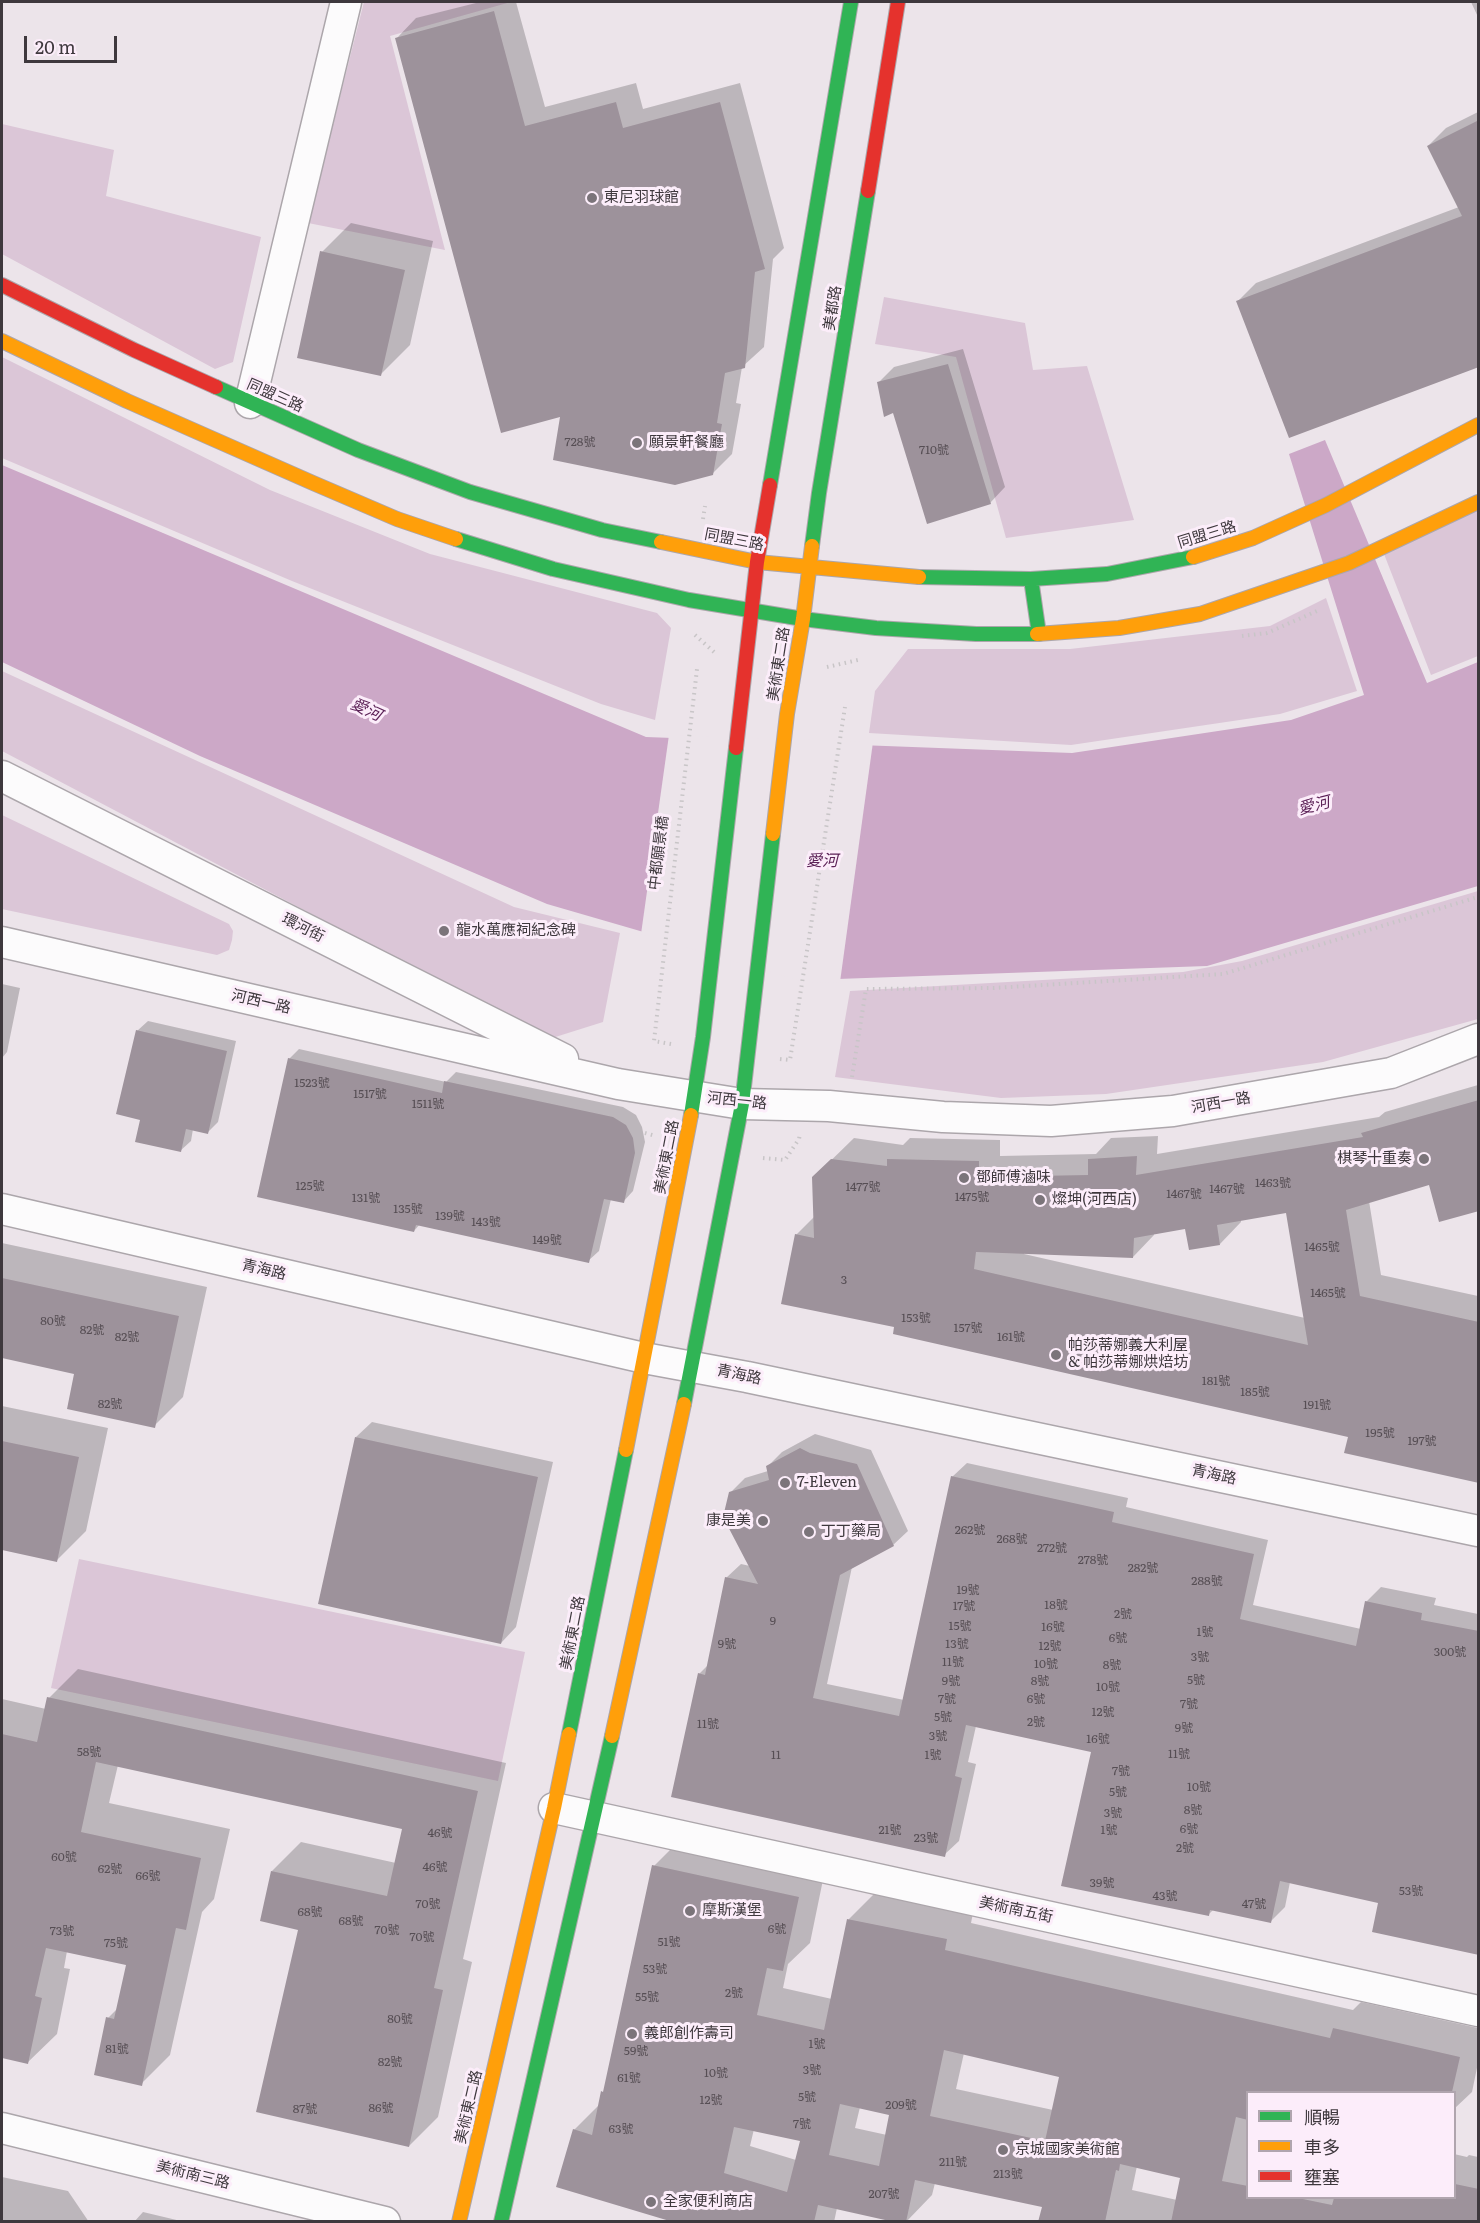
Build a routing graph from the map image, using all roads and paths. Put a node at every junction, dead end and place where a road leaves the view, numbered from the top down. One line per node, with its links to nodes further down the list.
1 (346, 2): 6 (street)
2 (851, 2): 9 (street)
3 (898, 2): 10 (street, 美都路)
4 (2, 285): 6 (street, 同盟三路)
5 (2, 341): 12 (street)
6 (250, 403): 9 (street, 同盟三路)
7 (1479, 425): 11 (street, 同盟三路)
8 (1479, 502): 14 (street)
9 (757, 562): 10 (street, 同盟三路); 12 (street)
10 (808, 568): 11 (street, 同盟三路); 13 (street, 美都路)
11 (1031, 579): 14 (street)
12 (753, 611): 13 (street); 25 (street, 美術東二路)
13 (803, 619): 14 (street); 26 (street, 美術東二路)
14 (1039, 634)
15 (697, 669): 21 (path, 中都願景橋)
16 (845, 707): 22 (path)
17 (2, 776): 23 (street, 環河街)
18 (1479, 897): 24 (path)
19 (2, 942): 23 (street, 河西一路)
20 (1479, 1040): 26 (street, 河西一路)
21 (654, 1041)
22 (790, 1060)
23 (605, 1081): 25 (street, 河西一路)
24 (851, 1087)
25 (695, 1097): 26 (street, 河西一路); 28 (street, 美術東二路)
26 (742, 1104): 29 (street)
27 (2, 1209): 28 (street, 青海路)
28 (644, 1358): 29 (street, 青海路); 31 (street, 美術東二路)
29 (693, 1366): 30 (street, 青海路); 32 (street)
30 (1479, 1531)
31 (554, 1808): 32 (street, 美術南五街); 36 (street, 美術東二路)
32 (594, 1817): 33 (street, 美術南五街); 37 (street)
33 (1479, 2011)
34 (2, 2128): 35 (street, 美術南三路)
35 (385, 2222)
36 (459, 2222)
37 (501, 2222)

